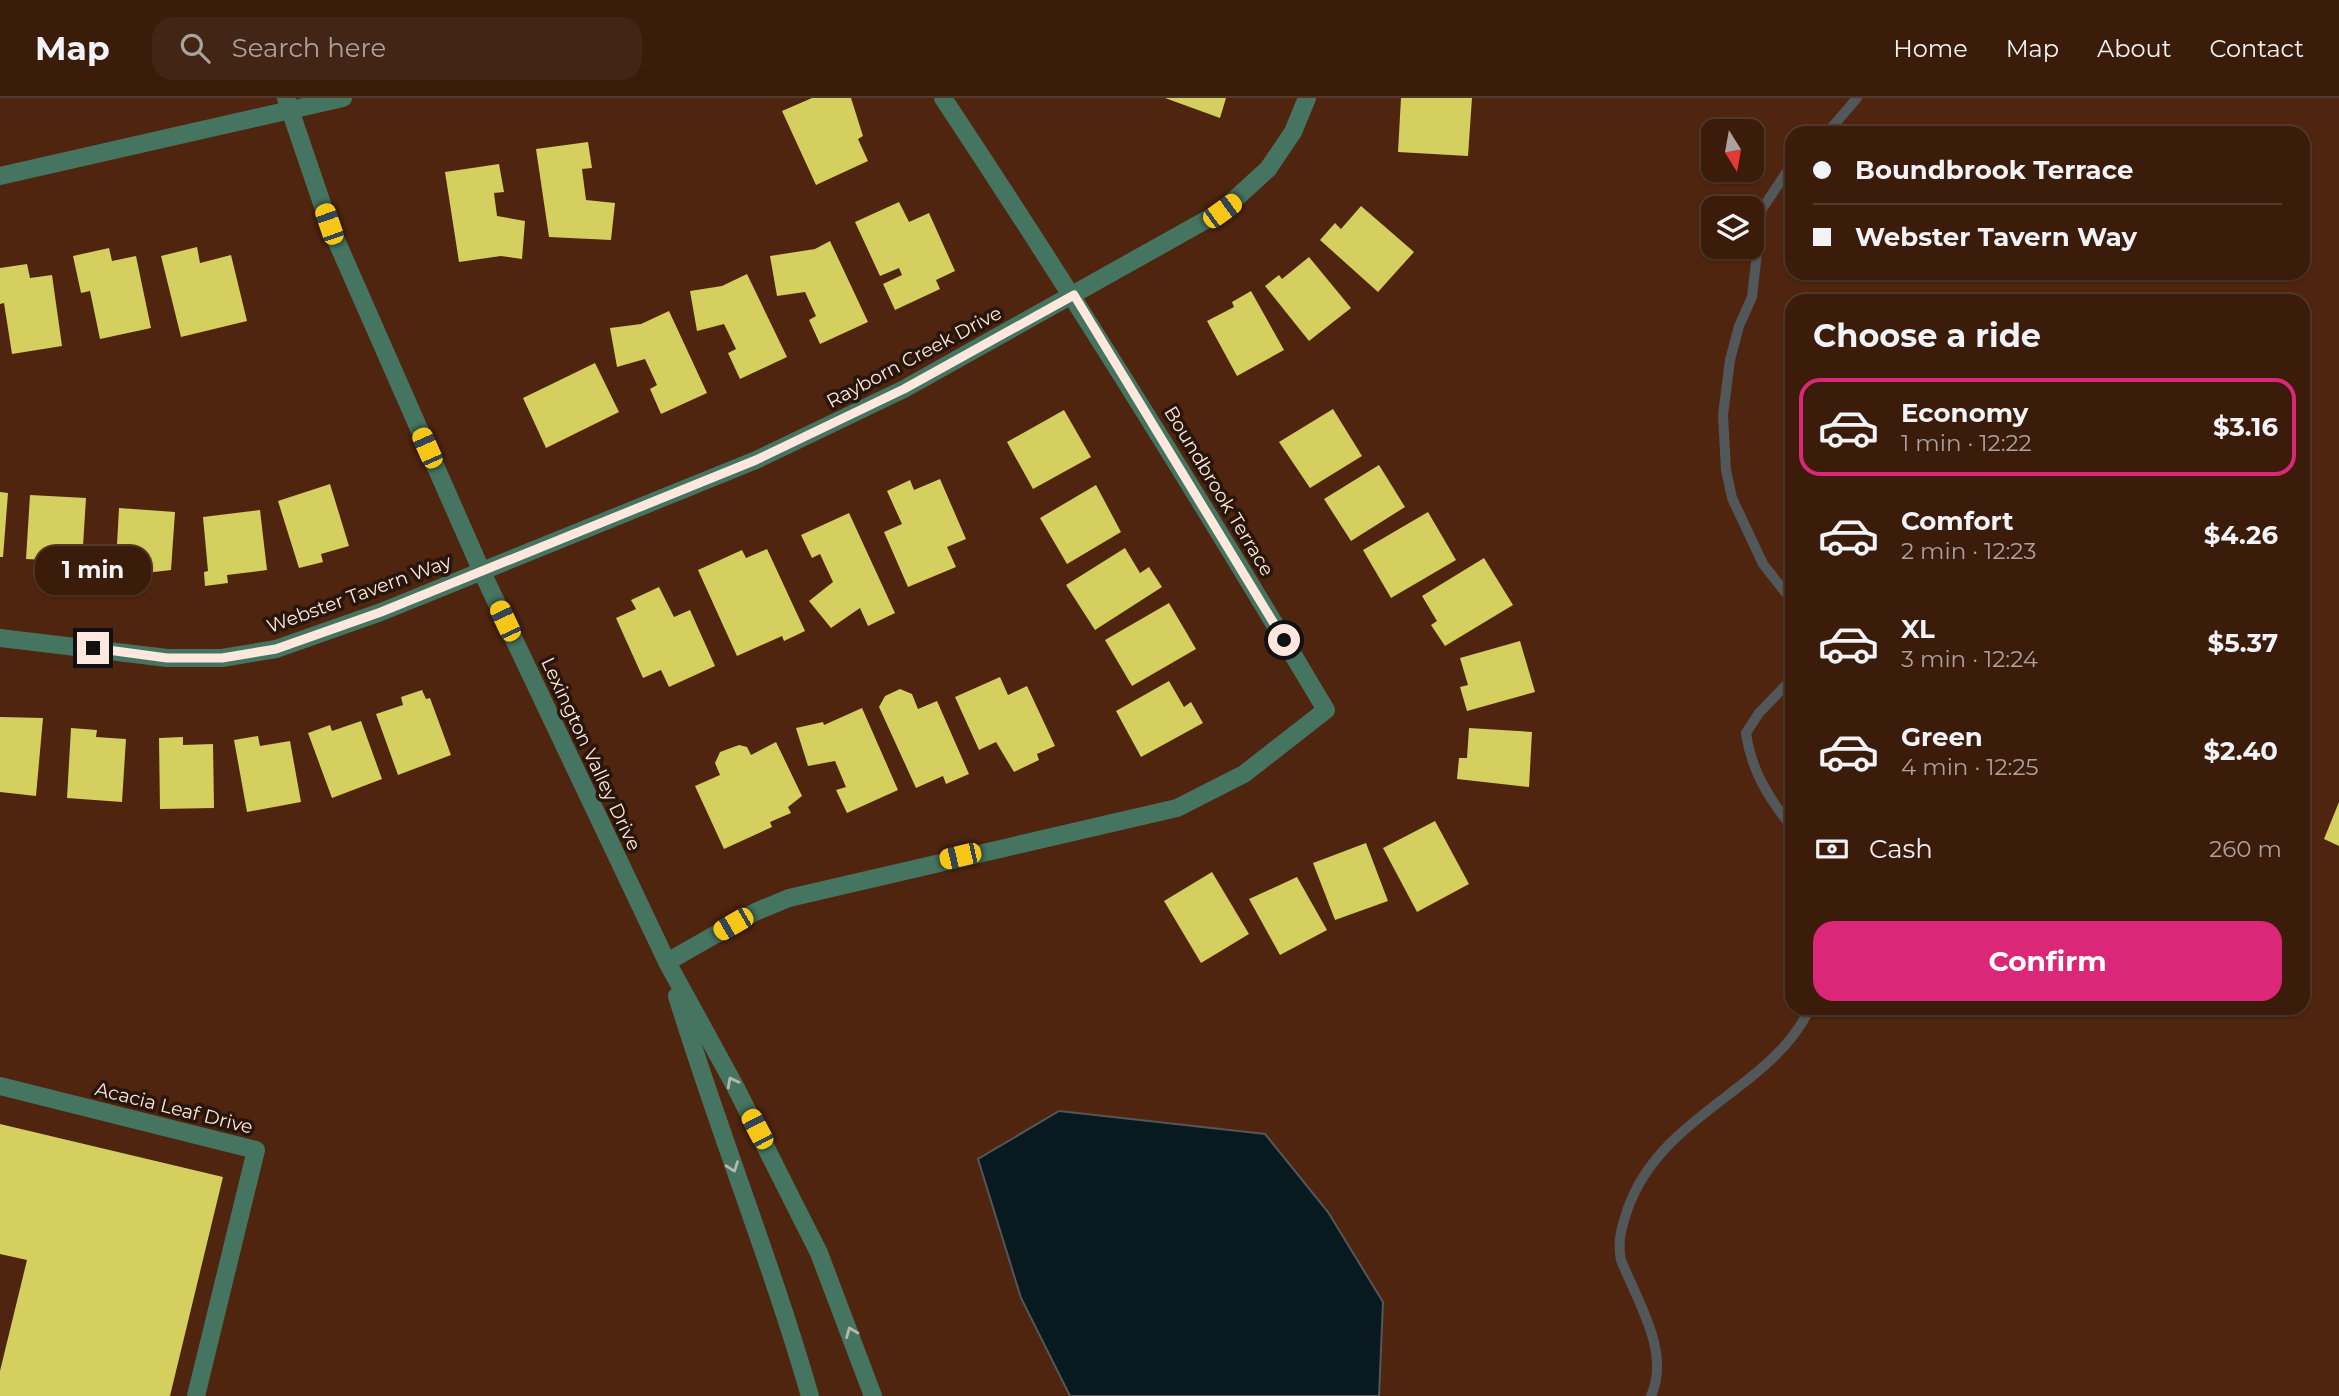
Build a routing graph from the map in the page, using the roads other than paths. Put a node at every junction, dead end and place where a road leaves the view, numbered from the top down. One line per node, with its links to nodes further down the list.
1 (343, 98): 4 (street)
2 (943, 98): 6 (street, Boundbrook Terrace)
3 (1307, 98): 6 (street, Rayborn Creek Drive)
4 (287, 104): 5 (street); 7 (street, Lexington Valley Drive)
5 (0, 176)
6 (1074, 295): 7 (street, Rayborn Creek Drive); 9 (street, Boundbrook Terrace)
7 (482, 572): 8 (street, Webster Tavern Way); 9 (street, Lexington Valley Drive)
8 (0, 638)
9 (667, 962): 12 (street, Lexington Valley Drive, one-way to 12); 13 (street, Lexington Valley Drive, one-way to 9)
10 (0, 1086): 11 (street, Acacia Leaf Drive)
11 (196, 1396)
12 (810, 1396)
13 (873, 1396)

